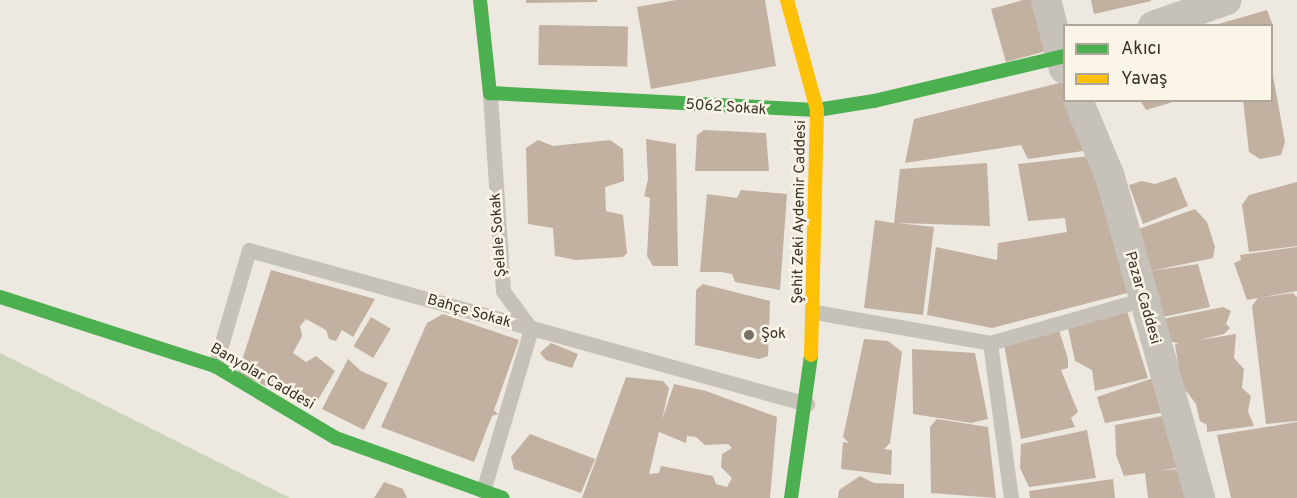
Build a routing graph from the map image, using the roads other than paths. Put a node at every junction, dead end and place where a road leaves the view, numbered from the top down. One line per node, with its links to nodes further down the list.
1 (480, 0): 7 (street, Şelale Sokak)
2 (787, 0): 9 (street, Şehit Zeki Aydemir Caddesi)
3 (1046, 0): 6 (street)
4 (1227, 0): 5 (street)
5 (1159, 24)
6 (1063, 61): 9 (street, 5062 Sokak)
7 (490, 93): 9 (street, 5062 Sokak); 13 (lane, Şelale Sokak)
8 (1079, 102): 11 (street, Pazar Caddesi)
9 (817, 110): 12 (street, Şehit Zeki Aydemir Caddesi)
10 (0, 297): 15 (street, Banyolar Caddesi)
11 (1141, 300): 14 (lane); 21 (street, Pazar Caddesi)
12 (815, 312): 14 (lane); 16 (street, Şehit Zeki Aydemir Caddesi)
13 (531, 329): 15 (lane, Bahçe Sokak); 16 (lane, Bahçe Sokak); 17 (lane)
14 (990, 343): 20 (lane)
15 (215, 366): 17 (street, Banyolar Caddesi)
16 (807, 404): 19 (street, Şehit Zeki Aydemir Caddesi)
17 (483, 491): 18 (street, Banyolar Caddesi)
18 (503, 498)
19 (791, 498)
20 (1011, 498)
21 (1200, 498)

